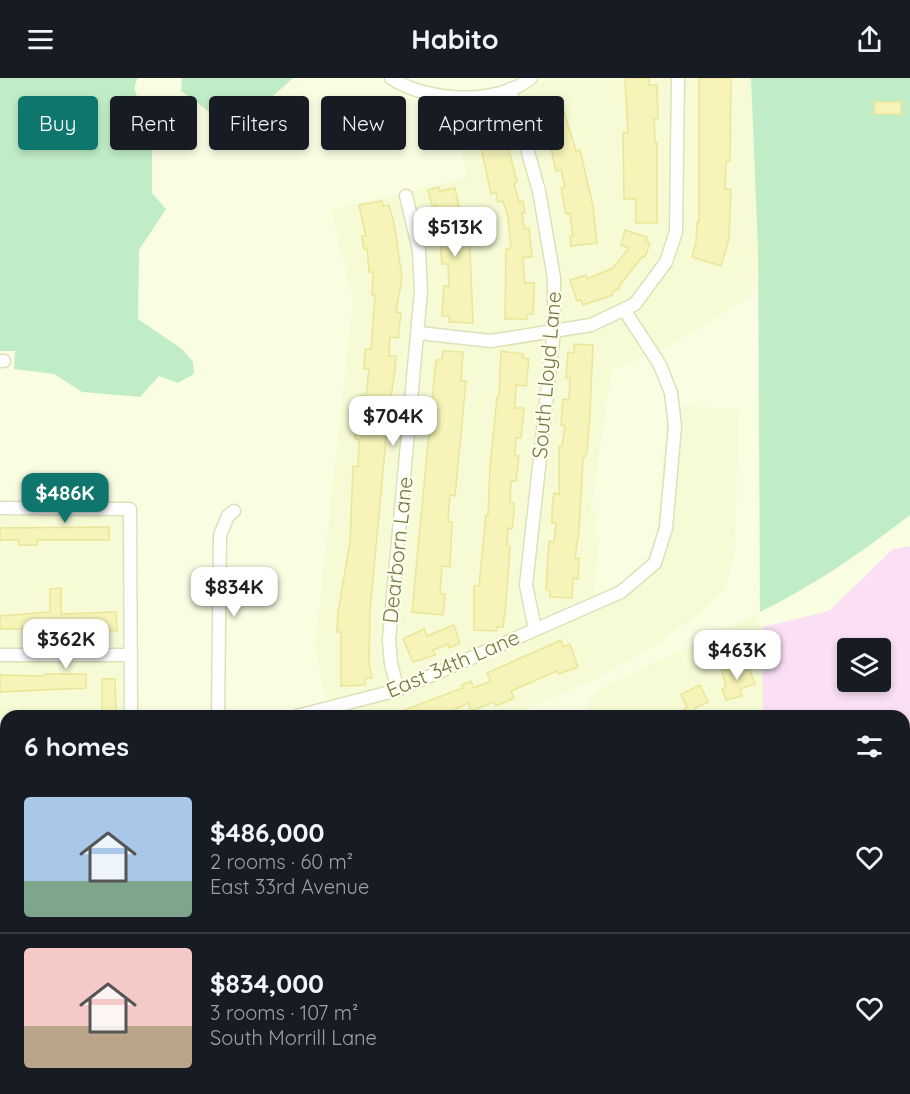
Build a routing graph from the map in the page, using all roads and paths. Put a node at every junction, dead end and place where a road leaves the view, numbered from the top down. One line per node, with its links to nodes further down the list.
1 (391, 78): 4 (street)
2 (531, 78): 4 (street)
3 (678, 78): 6 (street)
4 (510, 89): 7 (street, South Lloyd Lane)
5 (406, 196): 8 (street, Dearborn Lane)
6 (625, 311): 7 (street); 11 (street, East 34th Lane)
7 (555, 331): 8 (street); 11 (street, South Lloyd Lane)
8 (419, 333): 14 (street, Dearborn Lane)
9 (0, 508): 13 (street)
10 (234, 511): 16 (street)
11 (535, 629): 14 (street, East 34th Lane)
12 (0, 655): 13 (street)
13 (131, 655): 15 (street)
14 (398, 690): 17 (street, East 34th Lane)
15 (131, 710)
16 (218, 710)
17 (320, 710)

